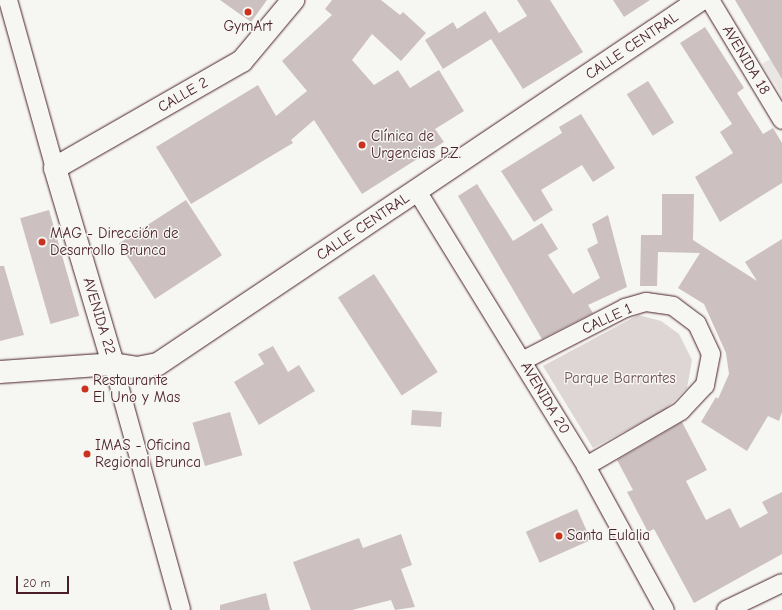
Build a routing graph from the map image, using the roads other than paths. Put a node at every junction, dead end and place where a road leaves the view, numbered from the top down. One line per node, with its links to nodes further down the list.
1 (8, 0): 5 (street, AVENIDA 22)
2 (293, 0): 7 (main road, CALLE 2)
3 (700, 0): 8 (main road, CALLE CENTRAL)
4 (710, 0): 6 (street, AVENIDA 18)
5 (7, 26): 7 (street, AVENIDA 22)
6 (782, 120)
7 (55, 168): 10 (main road, AVENIDA 22)
8 (417, 192): 9 (street, AVENIDA 20); 10 (main road, CALLE CENTRAL)
9 (522, 361): 12 (street, AVENIDA 20); 12 (street, CALLE 1)
10 (113, 364): 11 (main road, CALLE CENTRAL); 14 (street, AVENIDA 22)
11 (0, 372)
12 (586, 466): 15 (street, AVENIDA 20)
13 (782, 583): 16 (street)
14 (181, 610)
15 (665, 610)
16 (726, 610)

